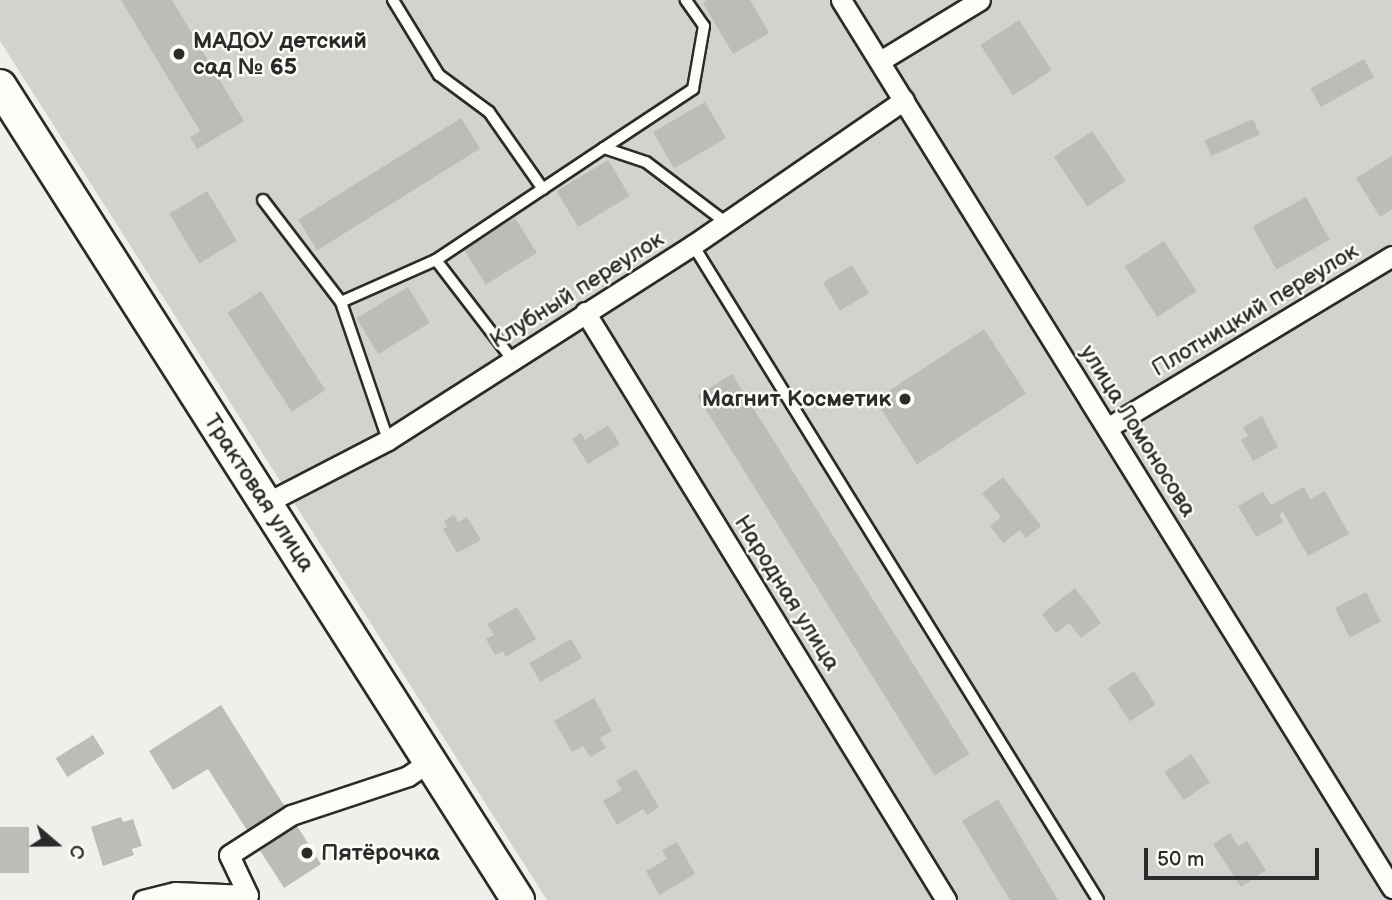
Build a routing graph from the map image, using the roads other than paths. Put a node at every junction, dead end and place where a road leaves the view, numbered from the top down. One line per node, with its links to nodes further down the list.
1 (393, 0): 9 (lane)
2 (686, 0): 8 (lane)
3 (841, 0): 5 (street, улица Ломоносова)
4 (980, 0): 5 (street)
5 (880, 61): 7 (street, улица Ломоносова)
6 (0, 86): 20 (main road, Трактовая улица)
7 (904, 100): 11 (street, Клубный переулок); 18 (street, улица Ломоносова)
8 (604, 148): 9 (lane); 11 (lane)
9 (543, 189): 14 (lane)
10 (263, 200): 15 (lane)
11 (725, 222): 12 (street, Клубный переулок)
12 (694, 245): 16 (street, Клубный переулок); 27 (lane)
13 (1392, 256): 18 (street, Плотницкий переулок)
14 (436, 260): 15 (lane); 17 (lane)
15 (341, 302): 19 (lane)
16 (585, 312): 17 (street, Клубный переулок); 26 (street, Народная улица)
17 (512, 359): 19 (street, Клубный переулок)
18 (1107, 428): 22 (street, улица Ломоносова)
19 (388, 440): 20 (street, Клубный переулок)
20 (266, 503): 21 (main road, Трактовая улица)
21 (419, 769): 23 (street); 25 (main road, Трактовая улица)
22 (1392, 888)
23 (245, 897): 24 (street)
24 (143, 900)
25 (518, 900)
26 (946, 900)
27 (1098, 900)

